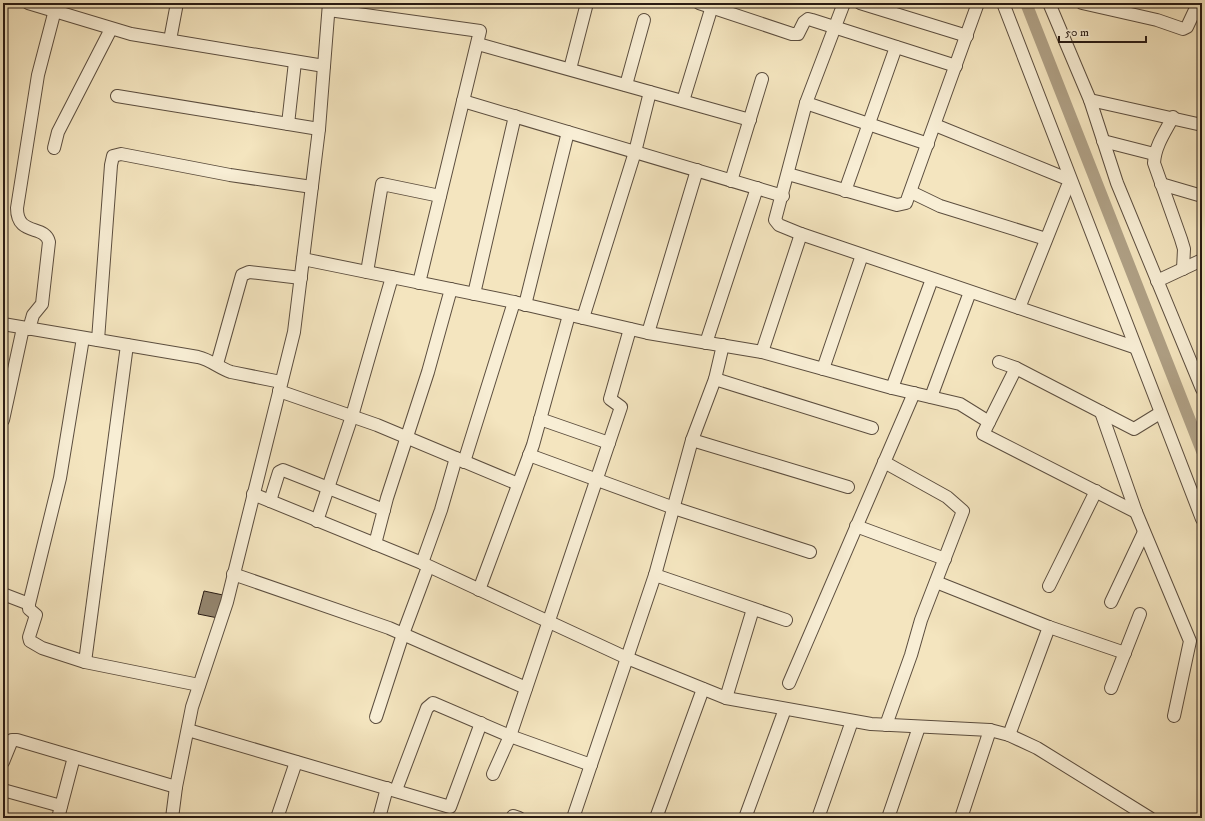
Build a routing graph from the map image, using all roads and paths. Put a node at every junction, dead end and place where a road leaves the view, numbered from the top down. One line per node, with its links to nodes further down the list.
1 (28, 3): 14 (street)
2 (177, 3): 20 (street)
3 (699, 3): 10 (street)
4 (844, 3): 17 (street)
5 (860, 3): 13 (street)
6 (978, 3): 19 (street)
7 (1003, 3): 51 (street)
8 (1049, 3): 31 (street)
9 (1082, 3): 15 (street)
10 (712, 4): 17 (street); 33 (street)
11 (329, 7): 21 (street); 24 (street)
12 (586, 7): 26 (street)
13 (893, 8): 19 (street)
14 (55, 10): 18 (street); 81 (street)
15 (1202, 10)
16 (644, 20): 28 (street)
17 (834, 27): 22 (street); 34 (street)
18 (111, 29): 20 (street); 46 (street)
19 (967, 36): 25 (street)
20 (170, 40): 23 (street)
21 (478, 44): 26 (street); 32 (street)
22 (896, 47): 25 (street); 39 (street)
23 (295, 62): 24 (street); 38 (street)
24 (324, 66): 42 (street)
25 (956, 66): 40 (street)
26 (570, 69): 28 (street)
27 (762, 79): 37 (street)
28 (626, 85): 29 (street)
29 (650, 92): 33 (street); 47 (street)
30 (117, 96): 38 (street)
31 (1090, 100): 36 (street); 44 (street)
32 (463, 101): 35 (street); 58 (street)
33 (683, 101): 37 (street)
34 (806, 103): 39 (street); 50 (street)
35 (515, 116): 43 (street); 75 (street)
36 (1173, 117): 41 (street); 48 (street)
37 (750, 120): 52 (street)
38 (288, 124): 42 (street)
39 (869, 124): 45 (street); 56 (street)
40 (935, 125): 45 (street); 51 (street)
41 (1202, 125)
42 (319, 129): 54 (street)
43 (568, 132): 47 (street); 76 (street)
44 (1103, 142): 48 (street); 71 (street)
45 (928, 144): 57 (street)
46 (54, 148)
47 (635, 152): 49 (street); 79 (street)
48 (1154, 154): 53 (street)
49 (697, 170): 52 (street); 83 (street)
50 (788, 174): 56 (street); 59 (street)
51 (1070, 180): 62 (street); 89 (street)
52 (731, 181): 55 (street)
53 (1161, 184): 60 (street); 66 (street)
54 (312, 187): 64 (street); 85 (street)
55 (757, 188): 59 (street); 86 (street)
56 (845, 191): 57 (street)
57 (911, 192): 62 (street)
58 (440, 196): 67 (street); 72 (street)
59 (783, 196): 61 (street)
60 (1202, 196)
61 (801, 234): 63 (street); 90 (street)
62 (1046, 240): 77 (street)
63 (862, 255): 70 (street); 94 (street)
64 (303, 259): 67 (street); 69 (street)
65 (1202, 260): 66 (street)
66 (1183, 269): 71 (street)
67 (368, 272): 68 (street)
68 (392, 277): 72 (street); 104 (street)
69 (301, 278): 92 (street); 97 (street)
70 (932, 279): 74 (street); 98 (street)
71 (1157, 281): 95 (street)
72 (420, 283): 73 (street)
73 (451, 289): 75 (street); 109 (street)
74 (970, 292): 77 (street); 101 (street)
75 (474, 294): 76 (street)
76 (519, 303): 78 (street); 113 (street)
77 (1019, 308): 89 (street)
78 (570, 315): 79 (street); 105 (street)
79 (583, 318): 82 (street)
80 (3, 324): 81 (street)
81 (26, 328): 84 (street); 106 (street)
82 (630, 329): 83 (street); 111 (street)
83 (648, 333): 86 (street)
84 (83, 338): 85 (street); 140 (street)
85 (98, 340): 87 (street)
86 (706, 343): 88 (street)
87 (127, 345): 92 (street); 149 (street)
88 (723, 345): 90 (street); 96 (street)
89 (1134, 347): 103 (street)
90 (762, 352): 94 (street)
91 (999, 362): 93 (street)
92 (217, 364): 97 (street)
93 (1016, 368): 102 (street); 107 (street)
94 (823, 369): 98 (street)
95 (1200, 377): 99 (street)
96 (715, 379): 108 (street); 110 (street)
97 (280, 386): 104 (street); 120 (street)
98 (892, 388): 100 (street)
99 (1202, 389)
100 (914, 393): 101 (street); 114 (street)
101 (931, 397): 107 (street)
102 (1102, 412): 103 (street); 124 (street)
103 (1160, 413): 125 (street)
104 (352, 416): 109 (street); 118 (street)
105 (540, 419): 111 (street); 112 (street)
106 (3, 420)
107 (989, 422): 119 (street)
108 (872, 428)
109 (407, 438): 113 (street); 123 (street)
110 (692, 440): 117 (street); 122 (street)
111 (609, 443): 115 (street)
112 (529, 455): 115 (street); 116 (street)
113 (460, 460): 116 (street); 132 (street)
114 (884, 462): 127 (street); 131 (street)
115 (596, 478): 122 (street); 144 (street)
116 (518, 484): 137 (street)
117 (848, 486)
118 (328, 488): 121 (street); 123 (street); 126 (street)
119 (1096, 491): 124 (street); 136 (street)
120 (253, 494): 121 (street); 133 (street)
121 (270, 501): 126 (street)
122 (674, 508): 130 (street); 134 (street)
123 (384, 510): 129 (street)
124 (1136, 512): 128 (street)
125 (1202, 519)
126 (317, 520): 129 (street)
127 (856, 526): 131 (street); 150 (street)
128 (1144, 532): 139 (street); 157 (street)
129 (376, 544): 132 (street)
130 (810, 552)
131 (946, 559): 135 (street)
132 (425, 565): 137 (street); 146 (street)
133 (233, 574): 146 (street); 151 (street)
134 (655, 575): 141 (street); 148 (street)
135 (936, 582): 145 (street); 161 (street)
136 (1049, 586)
137 (479, 590): 144 (street)
138 (3, 594): 140 (street)
139 (1111, 602)
140 (29, 604): 149 (street)
141 (754, 608): 143 (street); 155 (street)
142 (1140, 614): 147 (street)
143 (786, 620)
144 (548, 622): 148 (street); 152 (street)
145 (1050, 627): 147 (street); 166 (street)
146 (403, 634): 152 (street); 158 (street)
147 (1125, 653): 153 (street)
148 (627, 658): 154 (street); 170 (street)
149 (85, 662): 151 (street)
150 (789, 684)
151 (199, 685): 163 (street)
152 (526, 688): 165 (street)
153 (1111, 688)
154 (703, 689): 155 (street); 180 (street)
155 (726, 698): 156 (street)
156 (785, 709): 159 (street); 181 (street)
157 (1174, 716)
158 (376, 718)
159 (852, 721): 161 (street); 182 (street)
160 (481, 723): 165 (street); 174 (street); 174 (street)
161 (886, 725): 162 (street)
162 (919, 727): 164 (street); 183 (street)
163 (188, 730): 169 (street); 172 (street)
164 (990, 730): 166 (street); 184 (street)
165 (510, 736): 170 (street); 171 (street)
166 (1009, 736): 185 (street)
167 (74, 758): 168 (street); 172 (street); 175 (street)
168 (3, 762)
169 (296, 762): 174 (street); 177 (street)
170 (590, 765): 179 (street)
171 (493, 774)
172 (176, 787): 176 (street)
173 (3, 790): 175 (street)
174 (391, 790): 178 (street)
175 (60, 812)
176 (172, 818)
177 (277, 818)
178 (379, 818)
179 (573, 818)
180 (656, 818)
181 (745, 818)
182 (818, 818)
183 (888, 818)
184 (961, 818)
185 (1150, 818)

